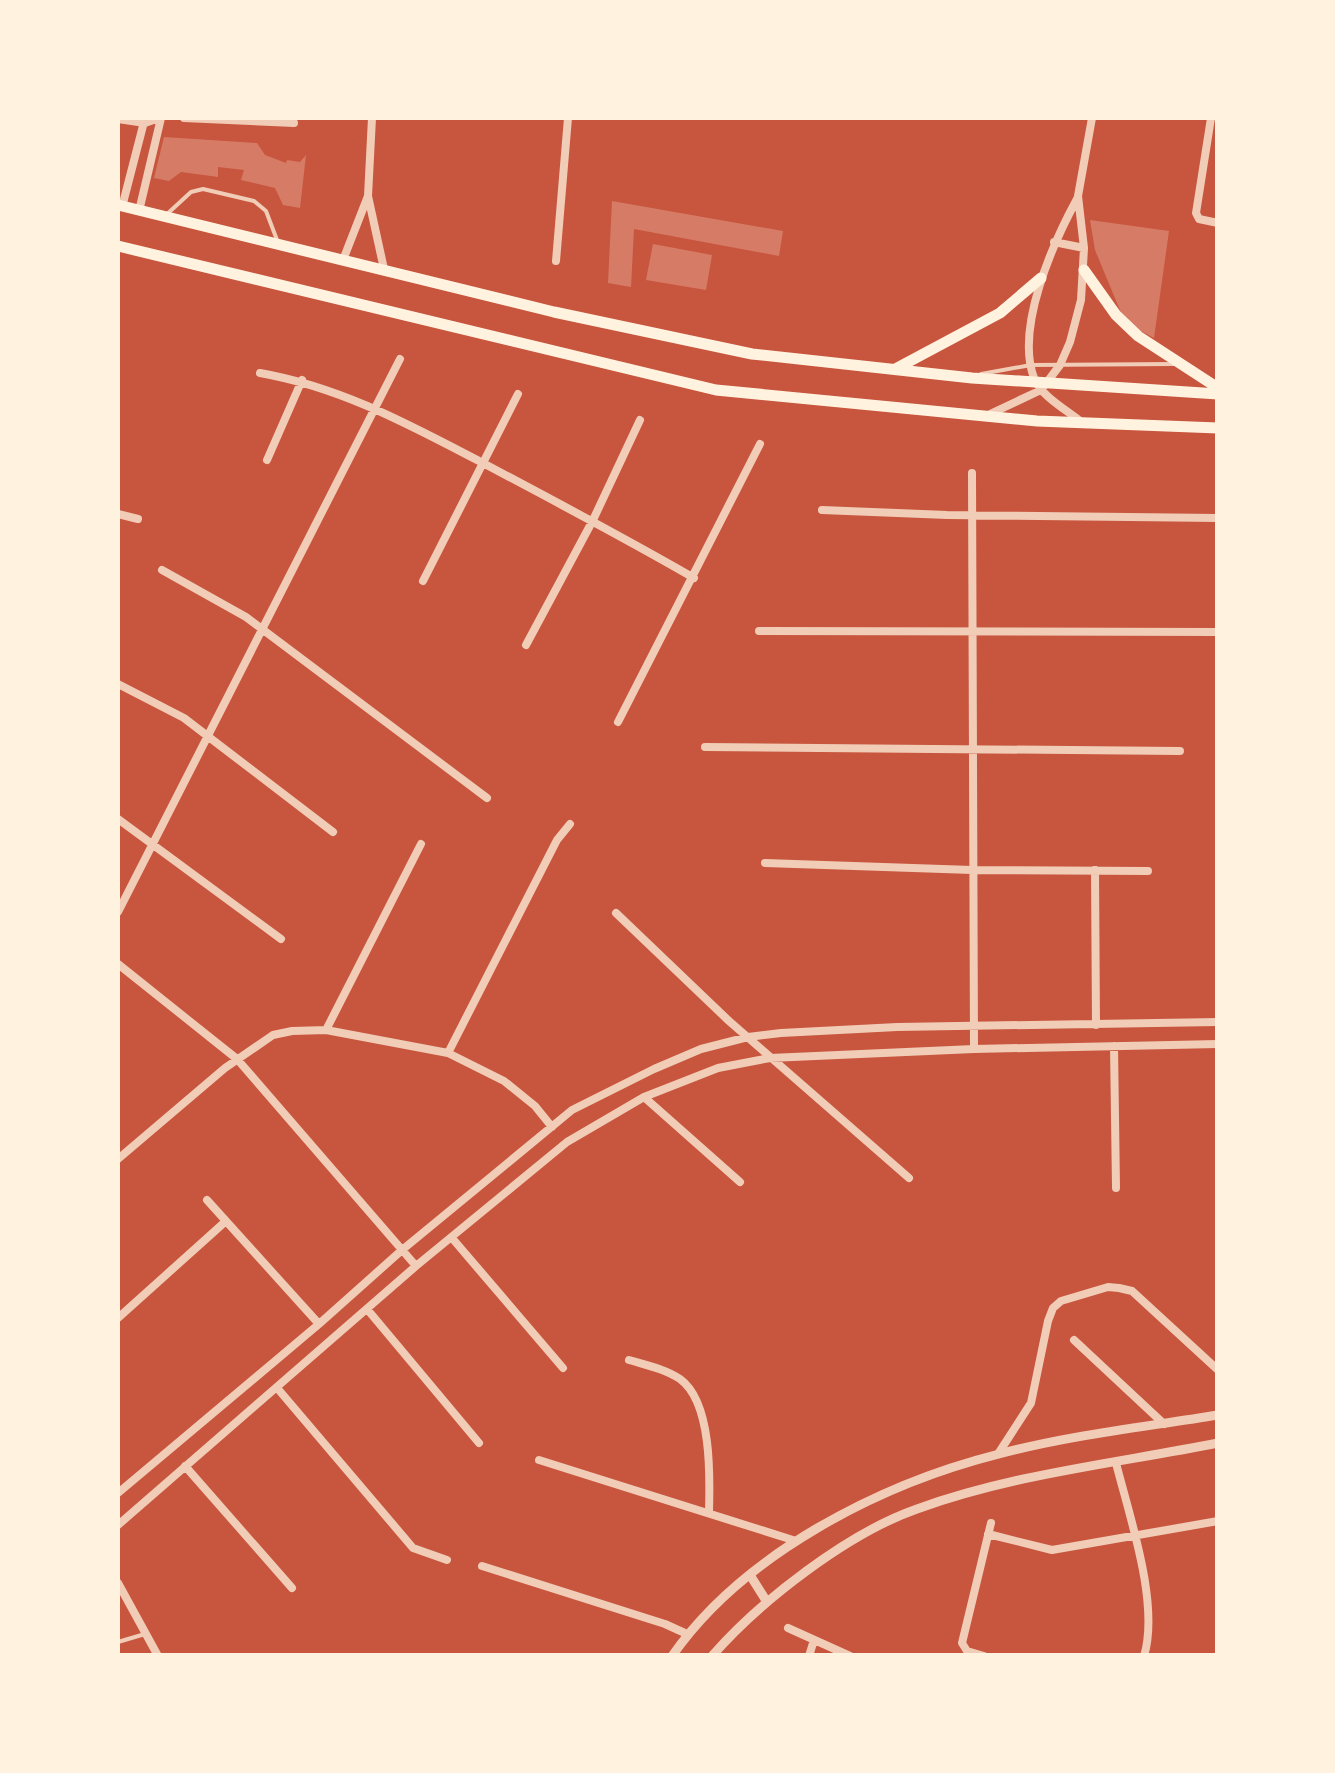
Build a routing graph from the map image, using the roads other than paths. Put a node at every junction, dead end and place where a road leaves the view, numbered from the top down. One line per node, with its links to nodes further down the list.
1 (160, 118): 8 (street); 13 (street)
2 (184, 118): 9 (street)
3 (372, 118): 10 (street)
4 (567, 118): 21 (street)
5 (1092, 118): 11 (street)
6 (1211, 118): 15 (street)
7 (118, 119): 8 (street)
8 (145, 120): 12 (street)
9 (294, 123)
10 (368, 196): 20 (street); 22 (street)
11 (1078, 196): 16 (street); 19 (street)
12 (120, 206): 13 (main road)
13 (140, 211): 14 (main road)
14 (163, 217): 17 (main road); 17 (lane)
15 (1218, 223)
16 (1054, 242): 19 (street); 24 (street)
17 (279, 245): 20 (main road)
18 (118, 246): 37 (main road)
19 (1084, 248): 23 (street)
20 (343, 260): 22 (main road)
21 (556, 261)
22 (384, 269): 29 (main road)
23 (1084, 270): 27 (main road); 28 (street)
24 (1041, 278): 26 (street); 29 (main road)
25 (400, 359): 36 (street)
26 (1032, 364): 28 (lane); 31 (lane); 33 (street)
27 (1180, 364): 28 (lane); 34 (main road)
28 (1060, 365): 33 (street)
29 (894, 370): 31 (main road)
30 (260, 373): 32 (street)
31 (972, 378): 33 (main road)
32 (302, 380): 36 (street); 42 (street)
33 (1042, 384): 34 (main road); 37 (street); 39 (street)
34 (1218, 391)
35 (518, 394): 43 (street)
36 (377, 408): 43 (street); 54 (street)
37 (984, 416): 39 (main road)
38 (640, 420): 50 (street)
39 (1083, 424): 40 (main road)
40 (1218, 428)
41 (760, 444): 52 (street)
42 (267, 460)
43 (484, 464): 50 (street); 53 (street)
44 (972, 473): 47 (street)
45 (822, 510): 47 (street)
46 (118, 514): 49 (street)
47 (973, 516): 48 (street); 56 (street)
48 (1218, 518)
49 (138, 519)
50 (593, 520): 52 (street); 58 (street)
51 (162, 570): 54 (street)
52 (694, 578): 60 (street)
53 (423, 582)
54 (261, 630): 61 (street); 65 (street)
55 (759, 631): 56 (street)
56 (972, 631): 57 (street); 63 (street)
57 (1218, 632)
58 (526, 645)
59 (118, 684): 61 (street)
60 (618, 722)
61 (207, 738): 68 (street); 70 (street)
62 (705, 747): 63 (street)
63 (970, 750): 64 (street); 72 (street)
64 (1180, 750)
65 (487, 798)
66 (118, 819): 70 (street)
67 (570, 824): 87 (street)
68 (333, 832)
69 (421, 844): 82 (street)
70 (152, 846): 75 (street); 77 (street)
71 (765, 863): 72 (street)
72 (972, 870): 73 (street); 81 (street)
73 (1096, 870): 74 (street); 80 (street)
74 (1148, 871)
75 (118, 912)
76 (616, 913): 83 (street)
77 (282, 939)
78 (118, 964): 89 (street)
79 (1218, 1022): 80 (street)
80 (1096, 1025): 81 (street)
81 (975, 1026): 83 (street); 86 (street)
82 (326, 1030): 87 (street); 89 (street)
83 (748, 1037): 88 (street); 91 (street)
84 (1218, 1044): 85 (street)
85 (1114, 1046): 86 (street); 95 (street)
86 (974, 1048): 88 (street)
87 (448, 1054): 91 (street)
88 (770, 1058): 90 (street); 93 (street)
89 (237, 1060): 92 (street); 99 (street)
90 (644, 1097): 94 (street); 98 (street)
91 (552, 1126): 99 (street)
92 (118, 1159)
93 (908, 1178)
94 (740, 1182)
95 (1116, 1188)
96 (207, 1200): 97 (street)
97 (226, 1221): 102 (street); 103 (street)
98 (452, 1238): 100 (street); 106 (street)
99 (402, 1250): 100 (street); 103 (street)
100 (416, 1266): 101 (street)
101 (367, 1309): 108 (street); 111 (street)
102 (118, 1318)
103 (319, 1324): 117 (street)
104 (1074, 1340): 110 (street)
105 (629, 1360): 118 (street)
106 (563, 1368)
107 (1218, 1370): 113 (street)
108 (278, 1389): 116 (street); 125 (street)
109 (1218, 1414): 110 (street)
110 (1164, 1424): 113 (street)
111 (479, 1443)
112 (1218, 1443): 115 (street)
113 (998, 1454): 124 (street)
114 (538, 1460): 118 (street)
115 (1116, 1463): 123 (street); 130 (street)
116 (185, 1466): 121 (street); 129 (street)
117 (118, 1493)
118 (709, 1512): 124 (street)
119 (1218, 1521): 123 (street)
120 (991, 1523): 122 (street)
121 (118, 1525)
122 (988, 1534): 123 (street); 141 (street)
123 (1135, 1535): 142 (street)
124 (796, 1540): 127 (street)
125 (447, 1560)
126 (482, 1566): 133 (street)
127 (750, 1575): 130 (street); 133 (street)
128 (118, 1583): 132 (street)
129 (292, 1588)
130 (768, 1602): 138 (street)
131 (788, 1628): 134 (street)
132 (145, 1634): 135 (lane); 136 (street)
133 (687, 1634): 137 (street)
134 (814, 1640): 139 (street); 140 (street)
135 (118, 1642)
136 (158, 1656)
137 (672, 1656)
138 (712, 1656)
139 (809, 1656)
140 (850, 1656)
141 (984, 1656)
142 (1144, 1656)

